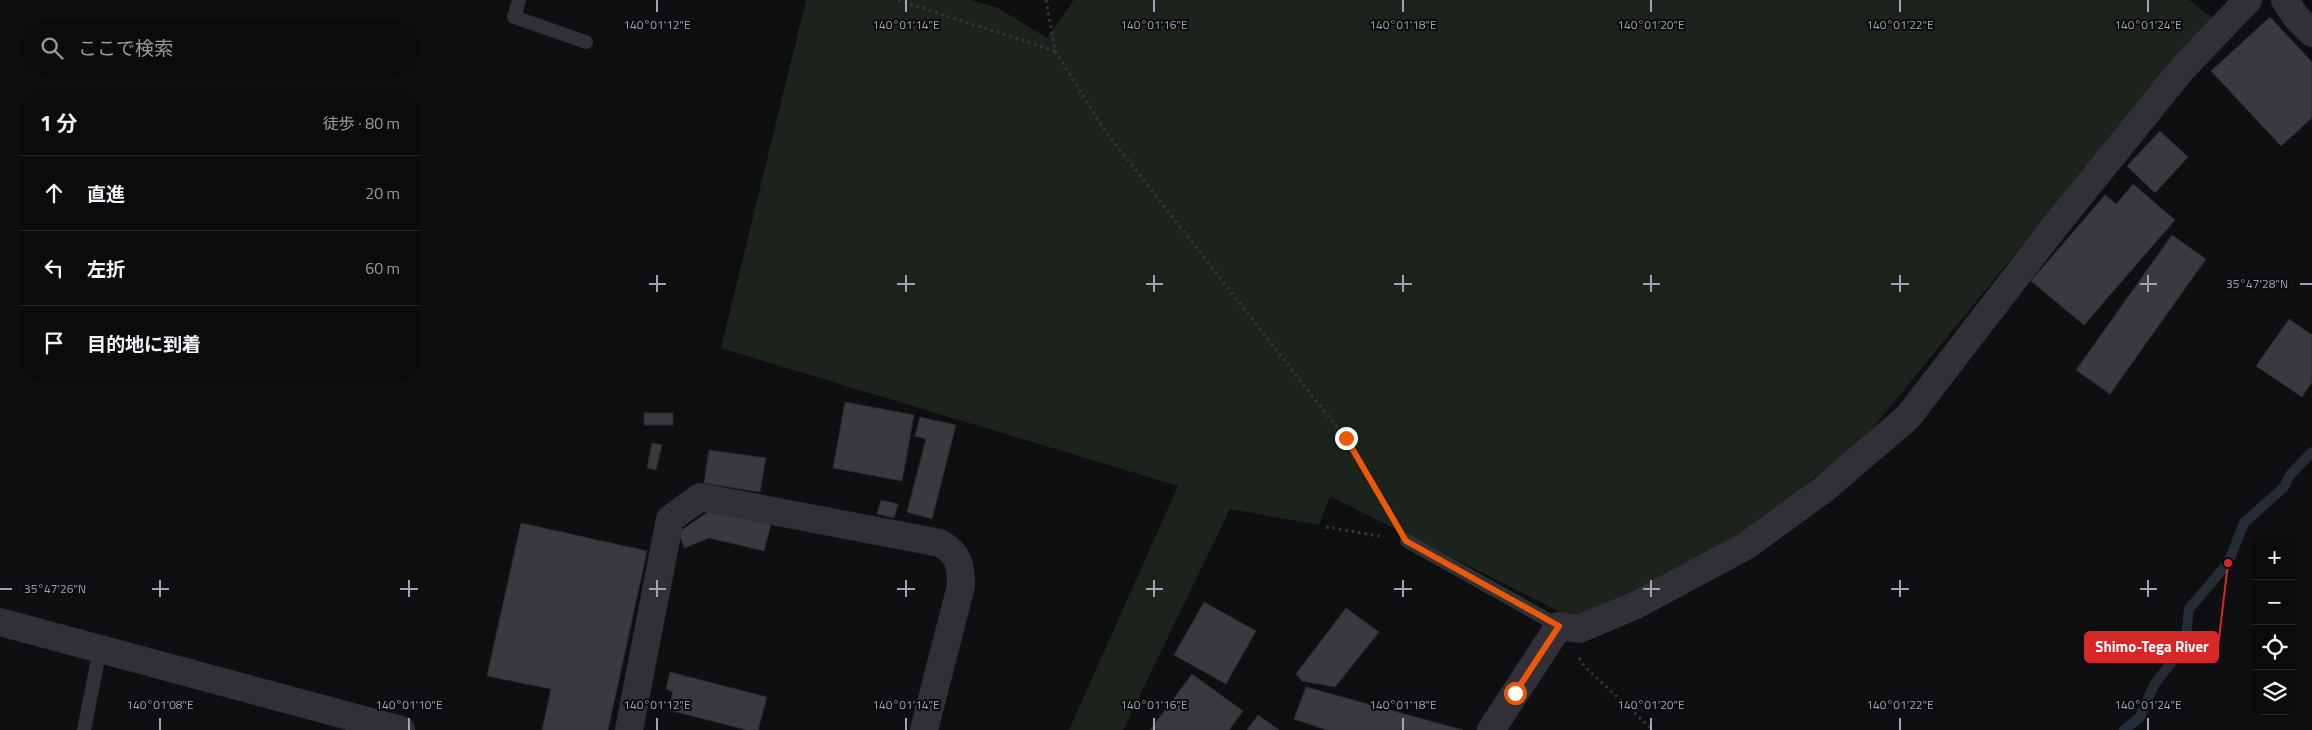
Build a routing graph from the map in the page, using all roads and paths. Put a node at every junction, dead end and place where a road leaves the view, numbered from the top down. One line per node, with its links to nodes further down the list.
1 (519, 0): 7 (lane)
2 (898, 0): 8 (path)
3 (1046, 0): 8 (path)
4 (2248, 0): 12 (street)
5 (2285, 0): 6 (street)
6 (2312, 32)
7 (586, 42)
8 (1055, 51): 10 (path)
9 (1326, 527): 10 (path)
10 (1406, 541): 12 (lane)
11 (0, 622): 13 (street)
12 (1559, 626): 18 (street); 19 (path)
13 (100, 649): 14 (lane); 15 (street)
14 (84, 730)
15 (401, 730)
16 (629, 730): 17 (street)
17 (924, 730)
18 (1491, 730)
19 (1653, 730)

